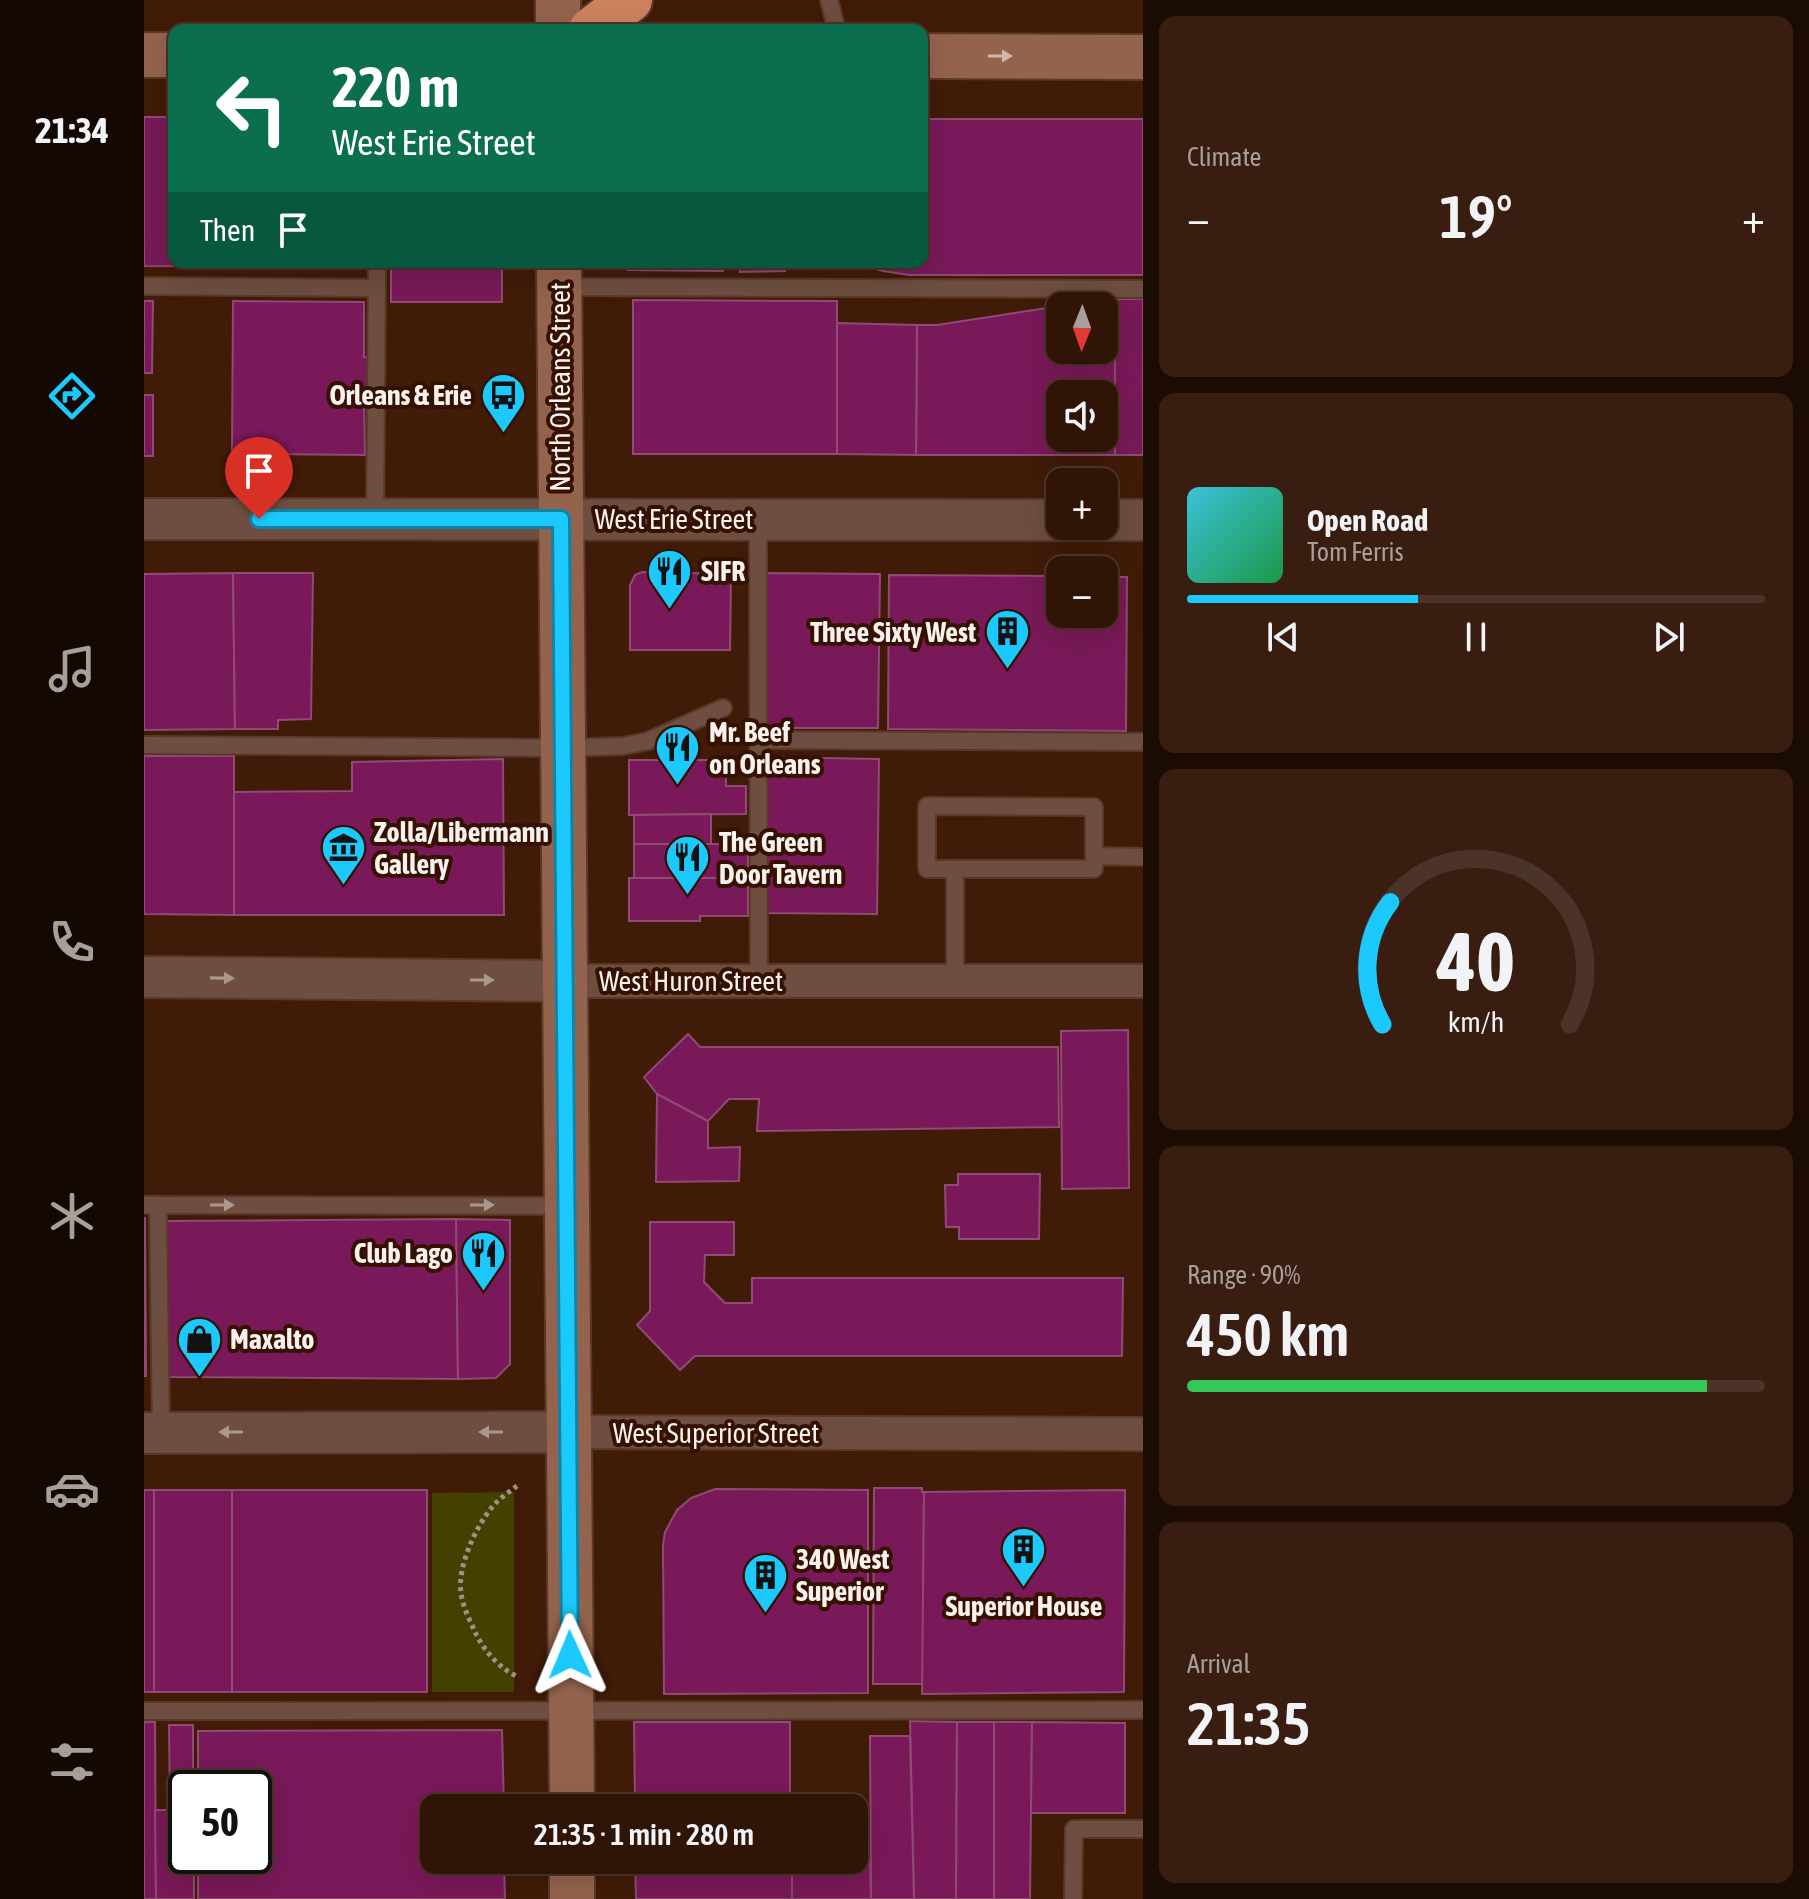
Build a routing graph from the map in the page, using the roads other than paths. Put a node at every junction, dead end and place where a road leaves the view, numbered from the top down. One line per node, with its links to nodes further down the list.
1 (558, 0): 5 (main road)
2 (630, 0): 6 (highway)
3 (829, 0): 7 (lane)
4 (842, 0): 8 (lane)
5 (558, 24)
6 (599, 24)
7 (834, 24)
8 (836, 24)
9 (144, 55): 10 (main road)
10 (168, 55)
11 (928, 56): 12 (main road, one-way to 12)
12 (1143, 57)
13 (377, 268): 16 (lane)
14 (559, 275): 17 (lane); 19 (main road, North Orleans Street)
15 (144, 286): 16 (lane)
16 (377, 288): 21 (lane)
17 (1143, 289)
18 (144, 519): 21 (street, West Erie Street)
19 (561, 519): 20 (street, West Erie Street); 21 (street, West Erie Street); 29 (main road, North Orleans Street)
20 (758, 519): 22 (street, West Erie Street); 26 (lane)
21 (375, 520)
22 (1046, 520)
23 (1118, 520): 24 (street)
24 (1143, 520)
25 (723, 708): 29 (lane)
26 (758, 740): 27 (lane); 35 (lane)
27 (1143, 742)
28 (144, 745): 29 (lane)
29 (563, 748): 34 (main road, North Orleans Street)
30 (1094, 856): 31 (lane); 32 (lane); 32 (lane)
31 (1143, 857)
32 (955, 869): 36 (lane)
33 (144, 977): 34 (street, West Huron Street, one-way to 34)
34 (565, 981): 35 (street, West Huron Street); 39 (main road, North Orleans Street)
35 (759, 981): 36 (street, West Huron Street)
36 (955, 981): 37 (street, West Huron Street)
37 (1143, 981)
38 (151, 1205): 39 (lane, one-way to 39); 41 (lane)
39 (567, 1206): 40 (main road, North Orleans Street)
40 (569, 1432): 41 (street, West Superior Street, one-way to 41); 42 (street, West Superior Street); 45 (main road, North Orleans Street)
41 (152, 1433)
42 (1143, 1434)
43 (1143, 1710): 45 (lane)
44 (144, 1711): 45 (lane)
45 (571, 1711): 46 (main road, North Orleans Street)
46 (572, 1794)
47 (1143, 1829): 50 (lane)
48 (572, 1874): 49 (main road)
49 (572, 1899)
50 (1073, 1899)

